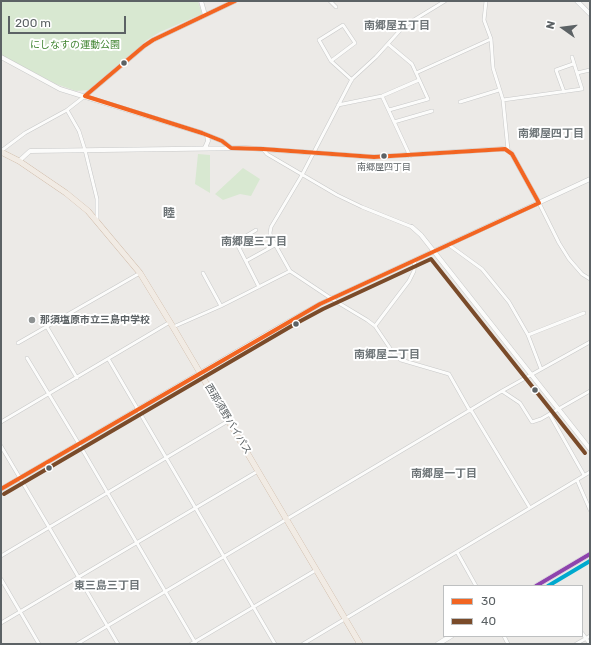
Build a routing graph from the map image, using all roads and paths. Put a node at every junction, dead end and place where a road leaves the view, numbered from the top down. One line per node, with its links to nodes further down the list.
1 (202, 1): 9 (street)
2 (235, 1): 7 (street)
3 (330, 1): 8 (street)
4 (445, 1): 12 (street)
5 (486, 1): 11 (street)
6 (577, 1): 10 (street)
7 (228, 3): 9 (street)
8 (336, 7)
9 (205, 14): 24 (street)
10 (590, 14)
11 (490, 39): 18 (street); 22 (street)
12 (388, 44): 18 (street); 20 (street)
13 (1, 57): 24 (street)
14 (572, 57): 16 (street)
15 (331, 60): 15 (street); 20 (street)
16 (573, 64): 19 (street); 23 (street)
17 (590, 70): 19 (street)
18 (416, 73): 21 (street)
19 (577, 73): 23 (street)
20 (352, 80): 28 (street)
21 (419, 80): 25 (street); 30 (street)
22 (499, 90): 26 (street); 27 (street)
23 (564, 92): 26 (street)
24 (85, 96): 29 (street); 33 (street)
25 (382, 96): 28 (street); 30 (street)
26 (503, 100): 38 (street)
27 (460, 102)
28 (338, 106): 40 (street)
29 (67, 110): 37 (street); 39 (street)
30 (389, 110): 32 (street)
31 (432, 111): 32 (street)
32 (394, 122): 41 (street)
33 (207, 135): 34 (street); 35 (street)
34 (205, 148): 35 (street); 37 (street)
35 (231, 148): 36 (street)
36 (263, 149): 40 (street); 43 (street)
37 (85, 150): 42 (street); 46 (street)
38 (508, 150): 41 (street); 45 (street)
39 (1, 152): 42 (highway, 西那須野バイパス)
40 (313, 153): 41 (street); 43 (street)
41 (410, 156)
42 (19, 161): 46 (highway, 西那須野バイパス)
43 (302, 175): 47 (street); 49 (street)
44 (590, 179): 45 (street)
45 (539, 203): 50 (street); 57 (street)
46 (97, 221): 55 (highway, 西那須野バイパス)
47 (412, 227): 51 (street)
48 (256, 230): 53 (street)
49 (275, 245): 53 (street); 54 (street)
50 (449, 245): 51 (street); 65 (street)
51 (433, 252): 52 (street); 72 (street)
52 (415, 260): 59 (street); 63 (street)
53 (246, 261): 58 (street)
54 (290, 271): 58 (street); 59 (street)
55 (140, 273): 62 (highway, 西那須野バイパス); 64 (street)
56 (203, 274): 60 (street)
57 (590, 279)
58 (259, 287): 60 (street)
59 (332, 299): 63 (street); 71 (street)
60 (221, 306): 62 (street)
61 (584, 313): 65 (street)
62 (172, 325): 69 (street); 71 (highway, 西那須野バイパス)
63 (375, 326): 79 (street)
64 (47, 327): 67 (street); 73 (street)
65 (528, 335): 70 (street)
66 (590, 342): 70 (street)
67 (18, 344)
68 (27, 358): 76 (street)
69 (109, 360): 73 (street); 78 (street)
70 (541, 369): 72 (street)
71 (200, 373): 78 (street); 81 (highway, 西那須野バイパス)
72 (531, 375): 74 (street); 77 (street)
73 (77, 378): 76 (street)
74 (502, 391): 79 (street); 80 (street)
75 (590, 391): 77 (street)
76 (50, 394): 82 (street); 83 (street)
77 (558, 409): 80 (street); 85 (street)
78 (138, 410): 83 (street); 86 (street)
79 (470, 411): 95 (street); 97 (street)
80 (550, 415): 89 (street)
81 (228, 421): 86 (street); 87 (highway, 西那須野バイパス)
82 (1, 422)
83 (79, 444): 90 (street); 93 (street)
84 (1, 446): 90 (street)
85 (590, 449)
86 (167, 458): 93 (street); 94 (street)
87 (258, 471): 94 (street); 97 (highway, 西那須野バイパス)
88 (590, 472): 89 (street)
89 (584, 475): 91 (street)
90 (20, 478): 92 (street); 98 (street)
91 (577, 480): 95 (street); 96 (street)
92 (1, 489)
93 (107, 493): 98 (street); 99 (street)
94 (196, 508): 99 (street); 103 (street)
95 (530, 508): 100 (street)
96 (590, 510)
97 (287, 520): 103 (street); 104 (highway, 西那須野バイパス)
98 (49, 528): 102 (street); 105 (street)
99 (137, 543): 105 (street); 109 (street)
100 (457, 552): 108 (street); 112 (street)
101 (590, 554): 107 (main road)
102 (1, 556)
103 (224, 557): 109 (street); 110 (street)
104 (316, 570): 110 (street); 112 (highway, 西那須野バイパス)
105 (78, 577): 111 (street); 114 (street)
106 (1, 579): 111 (street)
107 (542, 584)
108 (475, 585)
109 (165, 591): 114 (street); 120 (street)
110 (253, 607): 120 (street); 126 (street)
111 (20, 612): 113 (street); 121 (street)
112 (346, 619): 127 (street); 128 (highway, 西那須野バイパス)
113 (1, 623)
114 (107, 626): 119 (street); 124 (street)
115 (583, 634): 118 (street)
116 (590, 636): 118 (street)
117 (449, 637): 129 (main road)
118 (586, 638): 130 (street); 131 (street)
119 (84, 640): 122 (street); 123 (street)
120 (195, 643): 125 (street)
121 (39, 644)
122 (77, 644)
123 (87, 644)
124 (118, 644)
125 (191, 644)
126 (275, 644)
127 (303, 644)
128 (360, 644)
129 (438, 644)
130 (576, 644)
131 (590, 644)

